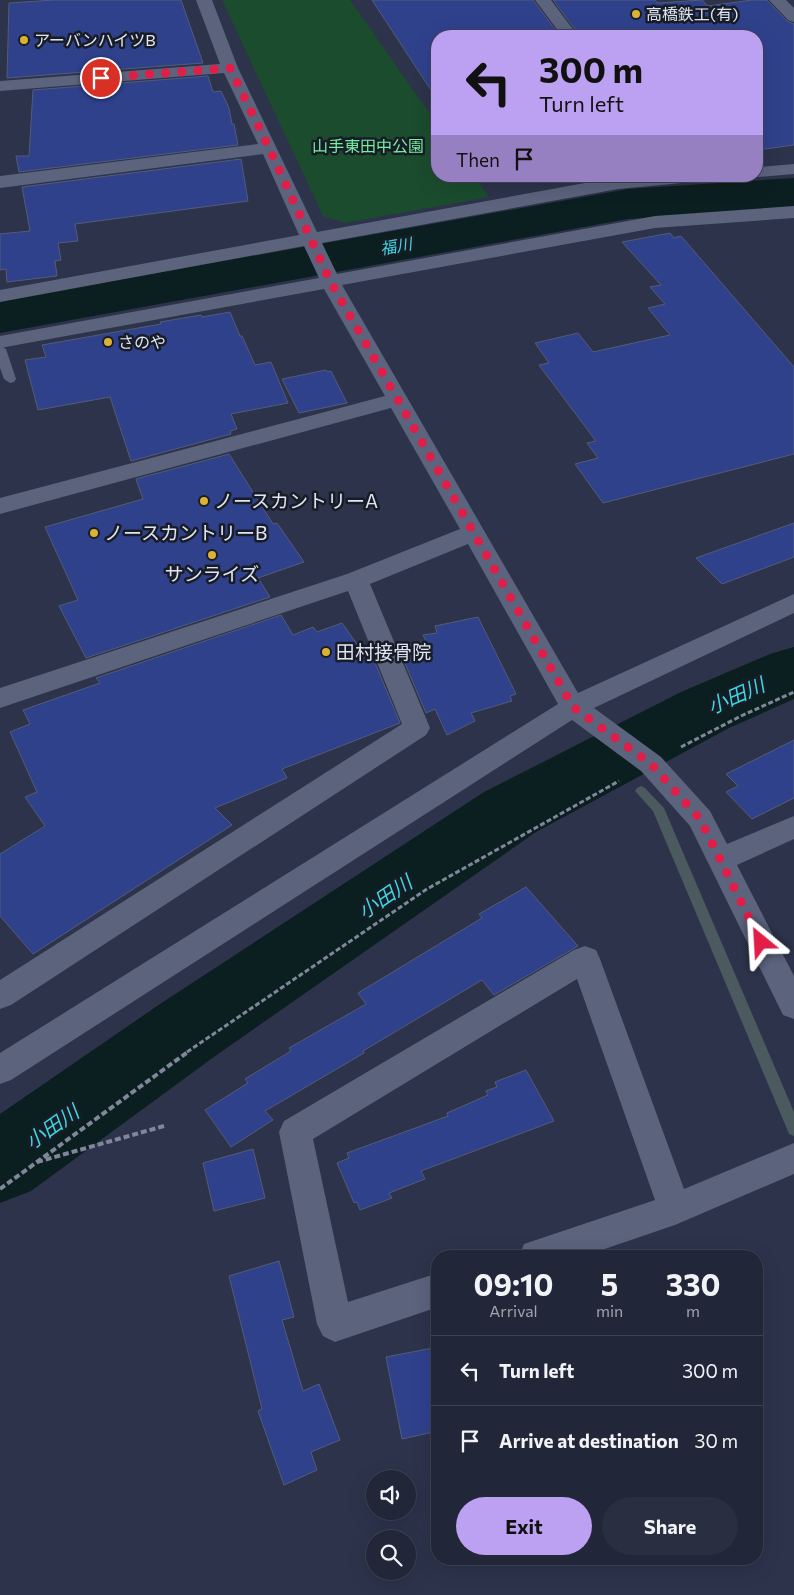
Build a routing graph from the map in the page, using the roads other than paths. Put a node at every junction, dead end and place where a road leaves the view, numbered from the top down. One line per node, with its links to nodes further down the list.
1 (204, 0): 6 (street)
2 (544, 0): 5 (street)
3 (777, 0): 4 (street)
4 (794, 17)
5 (566, 30)
6 (230, 68): 7 (street); 8 (street)
7 (0, 86)
8 (269, 148): 11 (street); 14 (street)
9 (794, 169): 10 (street)
10 (763, 172)
11 (0, 182)
12 (629, 182): 14 (street)
13 (794, 212): 15 (street)
14 (313, 243): 15 (street); 16 (street)
15 (328, 278): 17 (street); 20 (street)
16 (0, 296)
17 (0, 342)
18 (0, 349): 19 (lane)
19 (10, 379)
20 (399, 399): 21 (street); 22 (street)
21 (0, 506)
22 (474, 533): 23 (street); 26 (street)
23 (356, 580): 25 (street); 29 (street)
24 (794, 603): 26 (street)
25 (0, 698)
26 (578, 710): 28 (street); 31 (street)
27 (794, 827): 28 (street)
28 (720, 860): 30 (street)
29 (0, 996)
30 (794, 1006)
31 (0, 1070)
32 (793, 1158): 33 (street)
33 (675, 1209): 34 (street); 35 (street)
34 (554, 1250)
35 (431, 1292)

